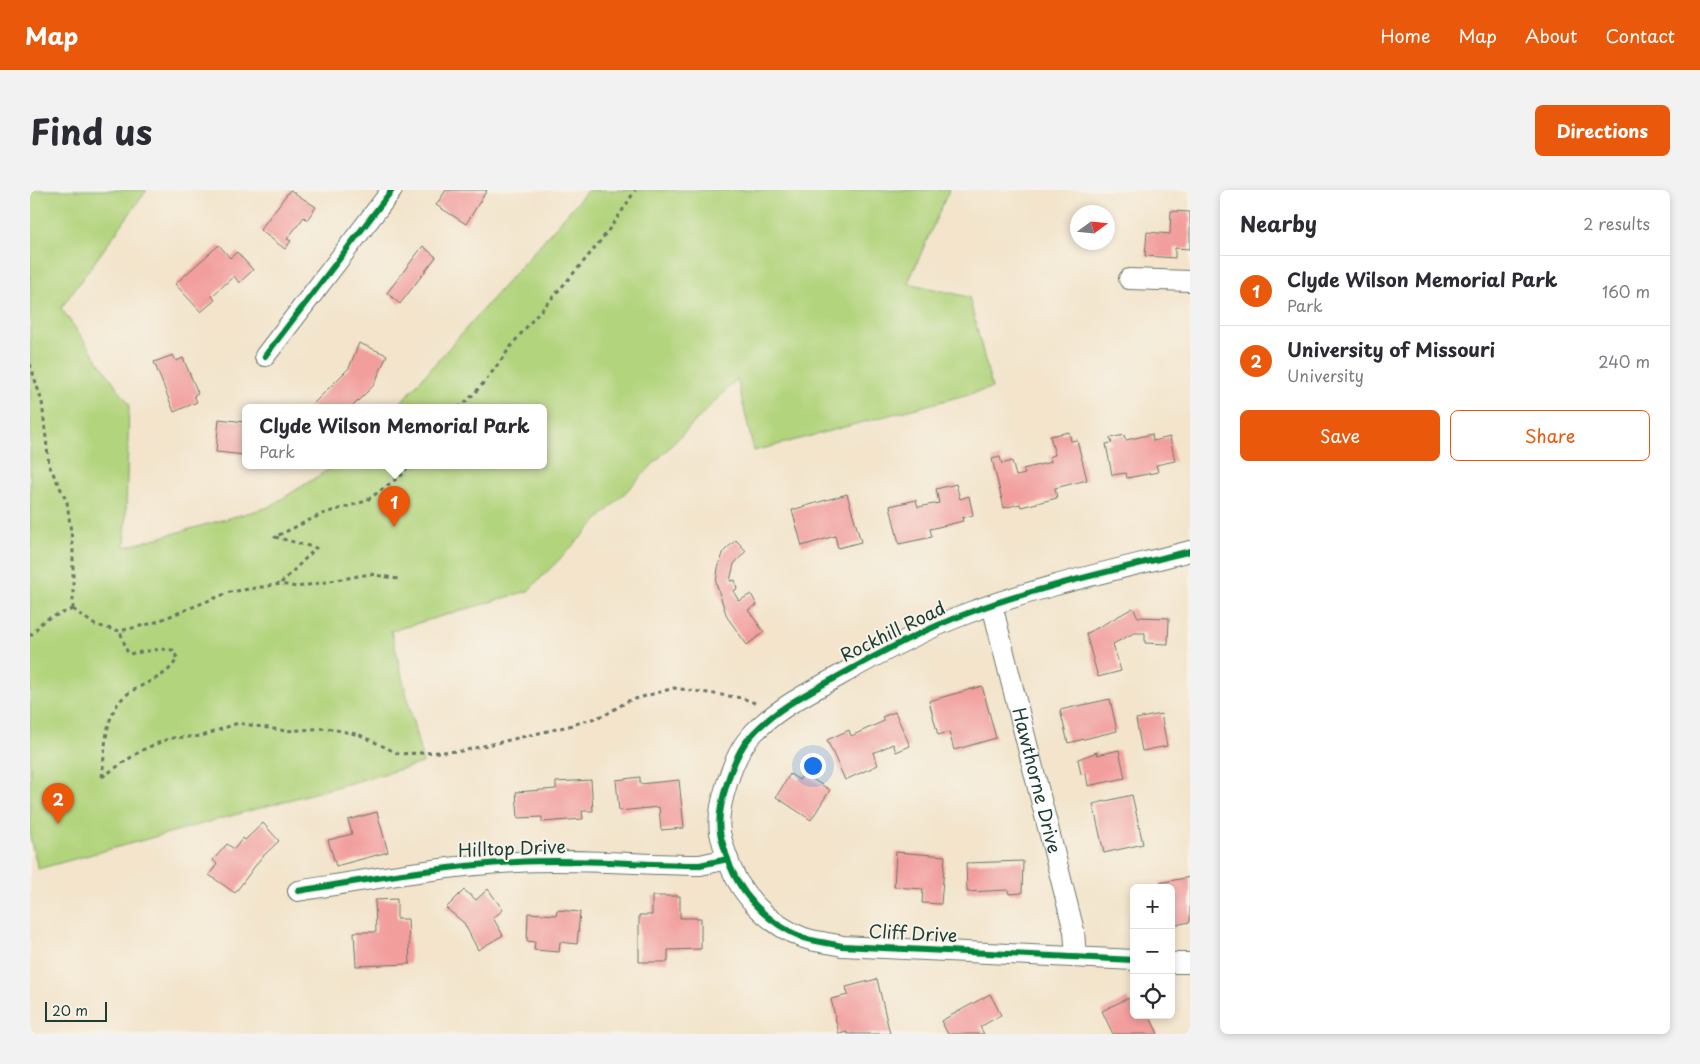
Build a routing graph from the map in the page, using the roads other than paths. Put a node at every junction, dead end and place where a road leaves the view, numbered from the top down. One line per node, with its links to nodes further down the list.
1 (392, 190): 4 (street)
2 (1129, 279): 3 (street)
3 (1190, 281)
4 (265, 356)
5 (1190, 551): 6 (street, Rockhill Road)
6 (992, 605): 7 (street, Rockhill Road); 9 (street, Hawthorne Drive)
7 (728, 859): 8 (street, Hilltop Drive); 9 (street, Cliff Drive)
8 (298, 891)
9 (1076, 957): 10 (street, Cliff Drive)
10 (1130, 960)
11 (1175, 963): 12 (street)
12 (1190, 963)

